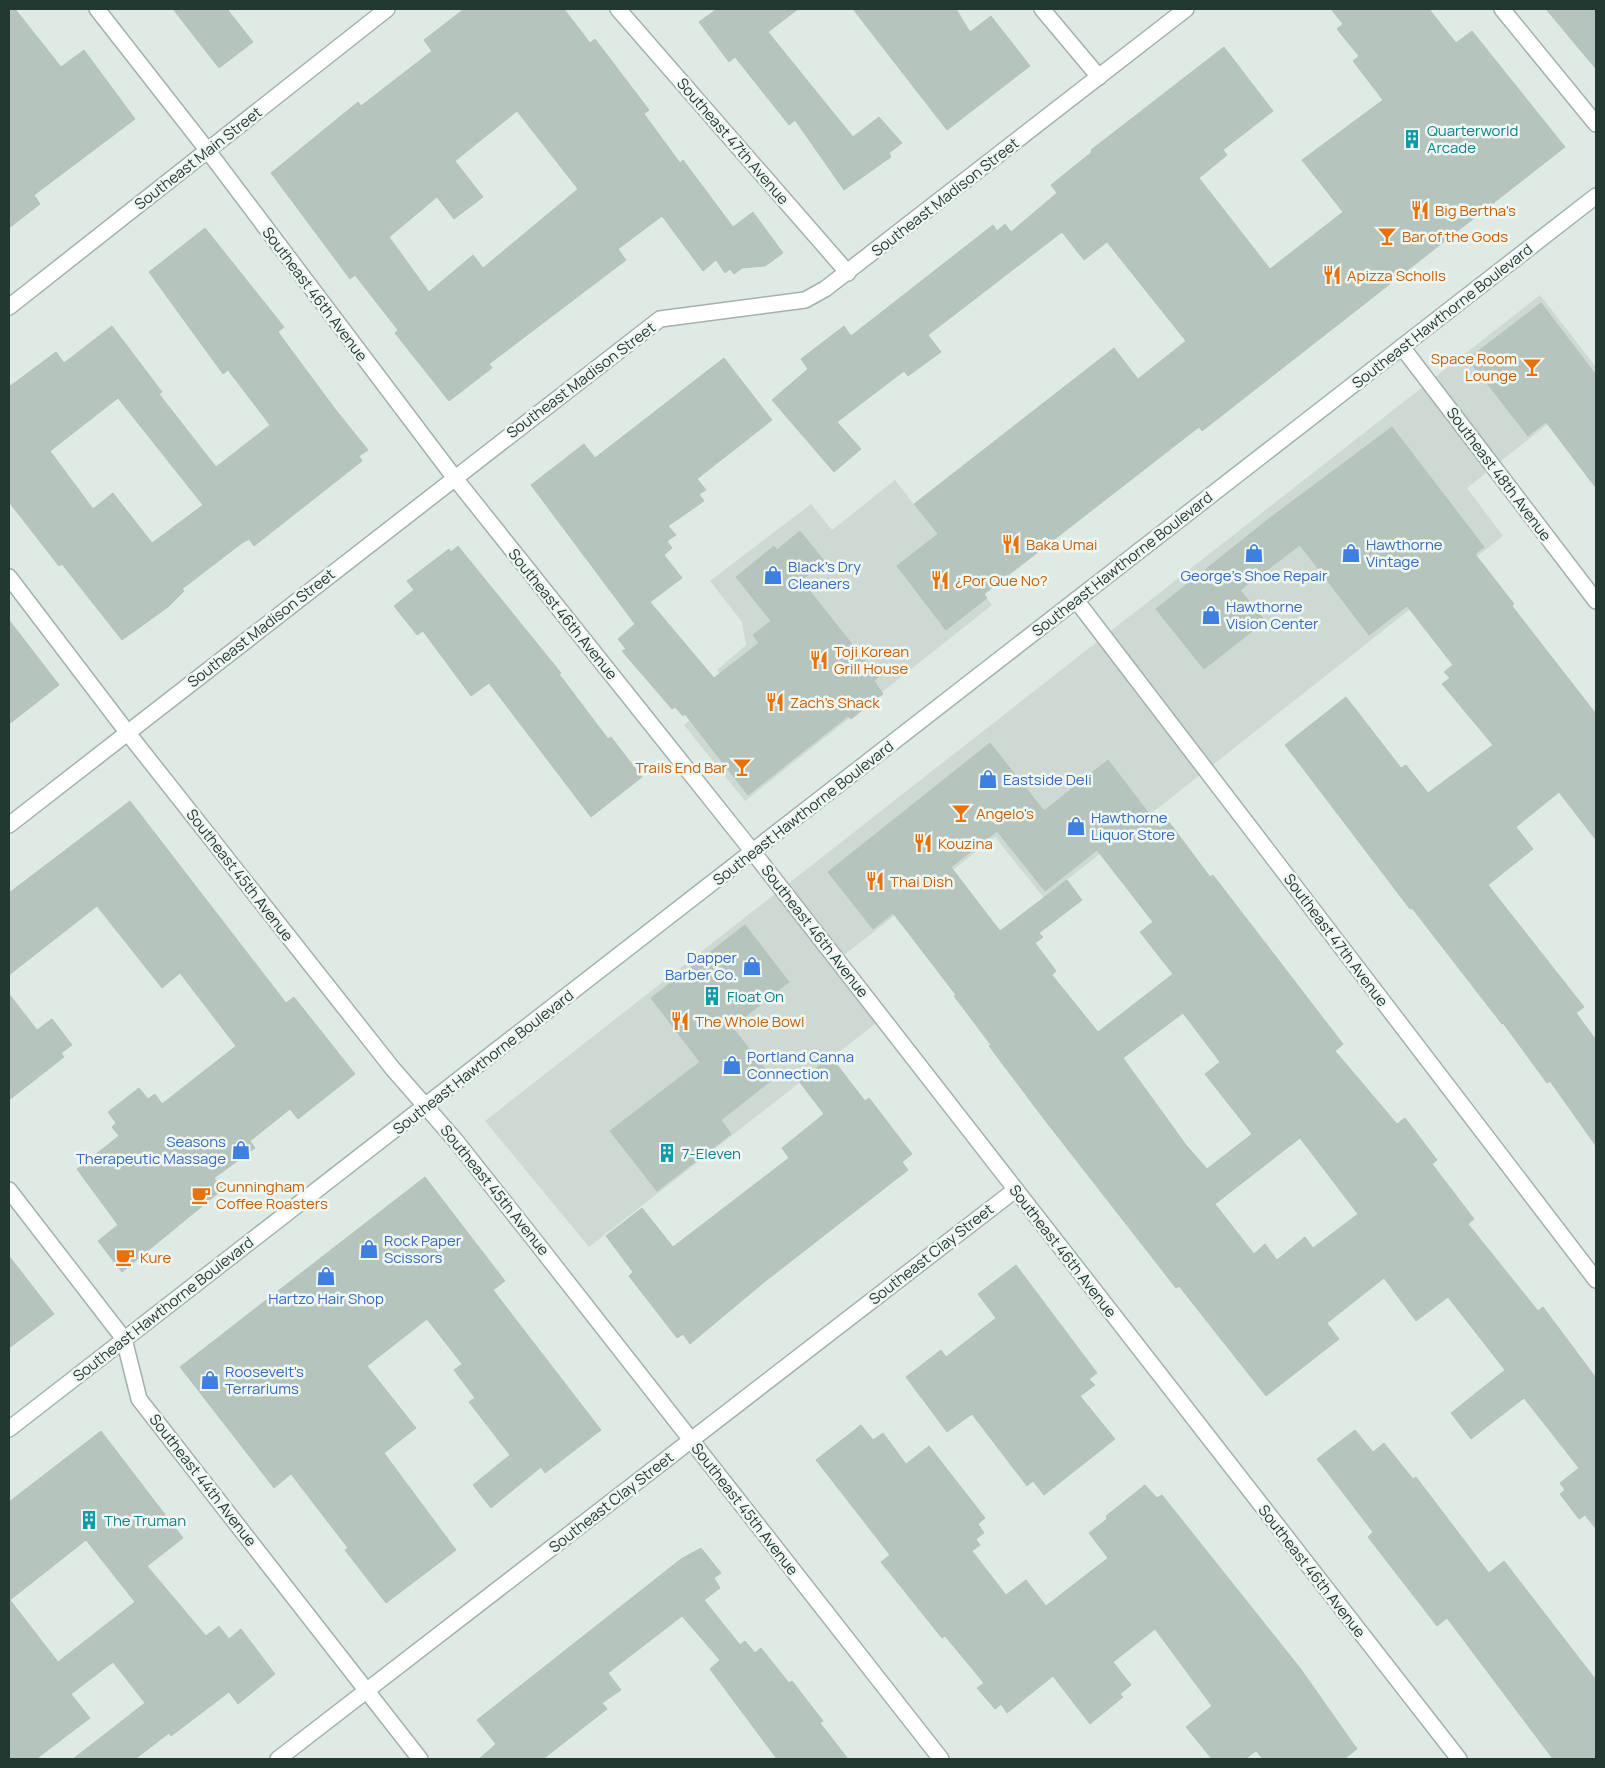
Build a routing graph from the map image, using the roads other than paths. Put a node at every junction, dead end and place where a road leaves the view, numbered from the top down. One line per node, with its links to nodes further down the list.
1 (97, 9): 9 (street, Southeast 46th Avenue)
2 (387, 9): 9 (street, Southeast Main Street)
3 (618, 9): 11 (street, Southeast 47th Avenue)
4 (1042, 9): 7 (street)
5 (1186, 9): 7 (street, Southeast Madison Street)
6 (1502, 9): 8 (street)
7 (1099, 77): 11 (street, Southeast Madison Street)
8 (1596, 124)
9 (208, 151): 12 (street, Southeast Main Street); 14 (street, Southeast 46th Avenue)
10 (1596, 196): 13 (street, Southeast Hawthorne Boulevard)
11 (848, 273): 14 (street, Southeast Madison Street)
12 (9, 307)
13 (1402, 347): 16 (street, Southeast Hawthorne Boulevard); 17 (street, Southeast 48th Avenue)
14 (454, 478): 18 (street, Southeast Madison Street); 20 (street, Southeast 46th Avenue)
15 (9, 577): 18 (street, Southeast 45th Avenue)
16 (1076, 600): 20 (street, Southeast Hawthorne Boulevard); 24 (street, Southeast 47th Avenue)
17 (1596, 601)
18 (127, 732): 19 (street, Southeast Madison Street); 21 (street, Southeast 45th Avenue)
19 (9, 826)
20 (753, 852): 21 (street, Southeast Hawthorne Boulevard); 23 (street, Southeast 46th Avenue)
21 (426, 1106): 25 (street, Southeast Hawthorne Boulevard); 27 (street, Southeast 45th Avenue)
22 (9, 1190): 25 (street, Southeast 44th Avenue)
23 (1015, 1190): 27 (street, Southeast Clay Street); 32 (street, Southeast 46th Avenue)
24 (1596, 1280)
25 (124, 1340): 26 (street, Southeast Hawthorne Boulevard); 28 (street, Southeast 44th Avenue)
26 (9, 1429)
27 (691, 1440): 28 (street, Southeast Clay Street); 31 (street, Southeast 45th Avenue)
28 (367, 1690): 29 (street, Southeast Clay Street); 30 (street, Southeast 44th Avenue)
29 (278, 1759)
30 (420, 1759)
31 (940, 1759)
32 (1459, 1759)

